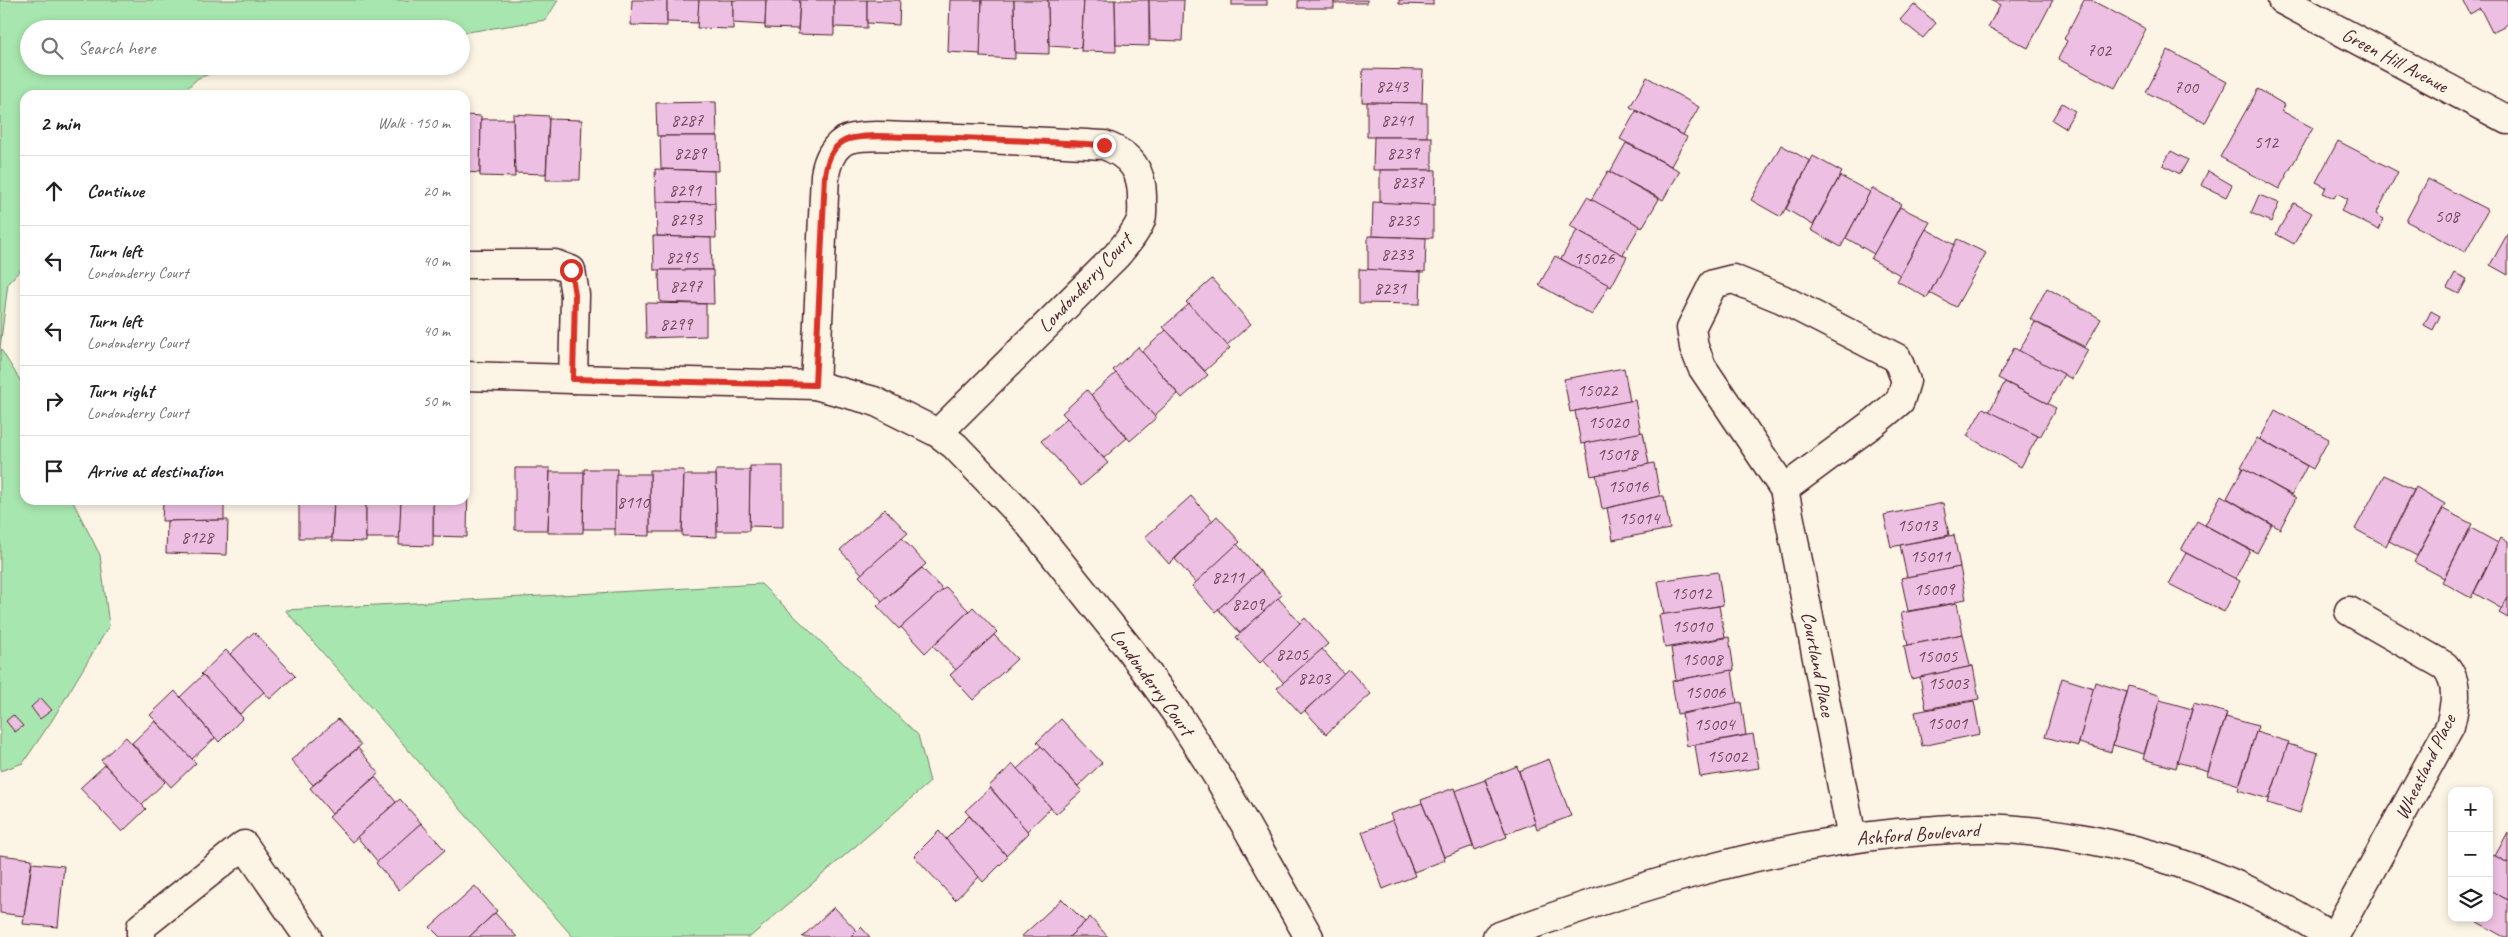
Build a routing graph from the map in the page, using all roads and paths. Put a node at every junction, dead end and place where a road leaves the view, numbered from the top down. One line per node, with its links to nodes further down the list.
1 (2297, 3): 2 (street, Green Hill Avenue)
2 (2508, 120)
3 (470, 264): 5 (street)
4 (470, 376): 5 (street, Londonderry Court)
5 (573, 379): 6 (street, Londonderry Court)
6 (815, 385): 7 (street, Londonderry Court); 7 (street, Londonderry Court)
7 (938, 433): 13 (street, Londonderry Court)
8 (1784, 489): 8 (street); 10 (street, Courtland Place)
9 (2348, 611): 15 (street, Wheatland Place)
10 (1852, 838): 14 (street, Ashford Boulevard); 15 (street, Ashford Boulevard)
11 (141, 937): 12 (street)
12 (308, 937)
13 (1309, 937)
14 (1497, 937)
15 (2333, 937)

